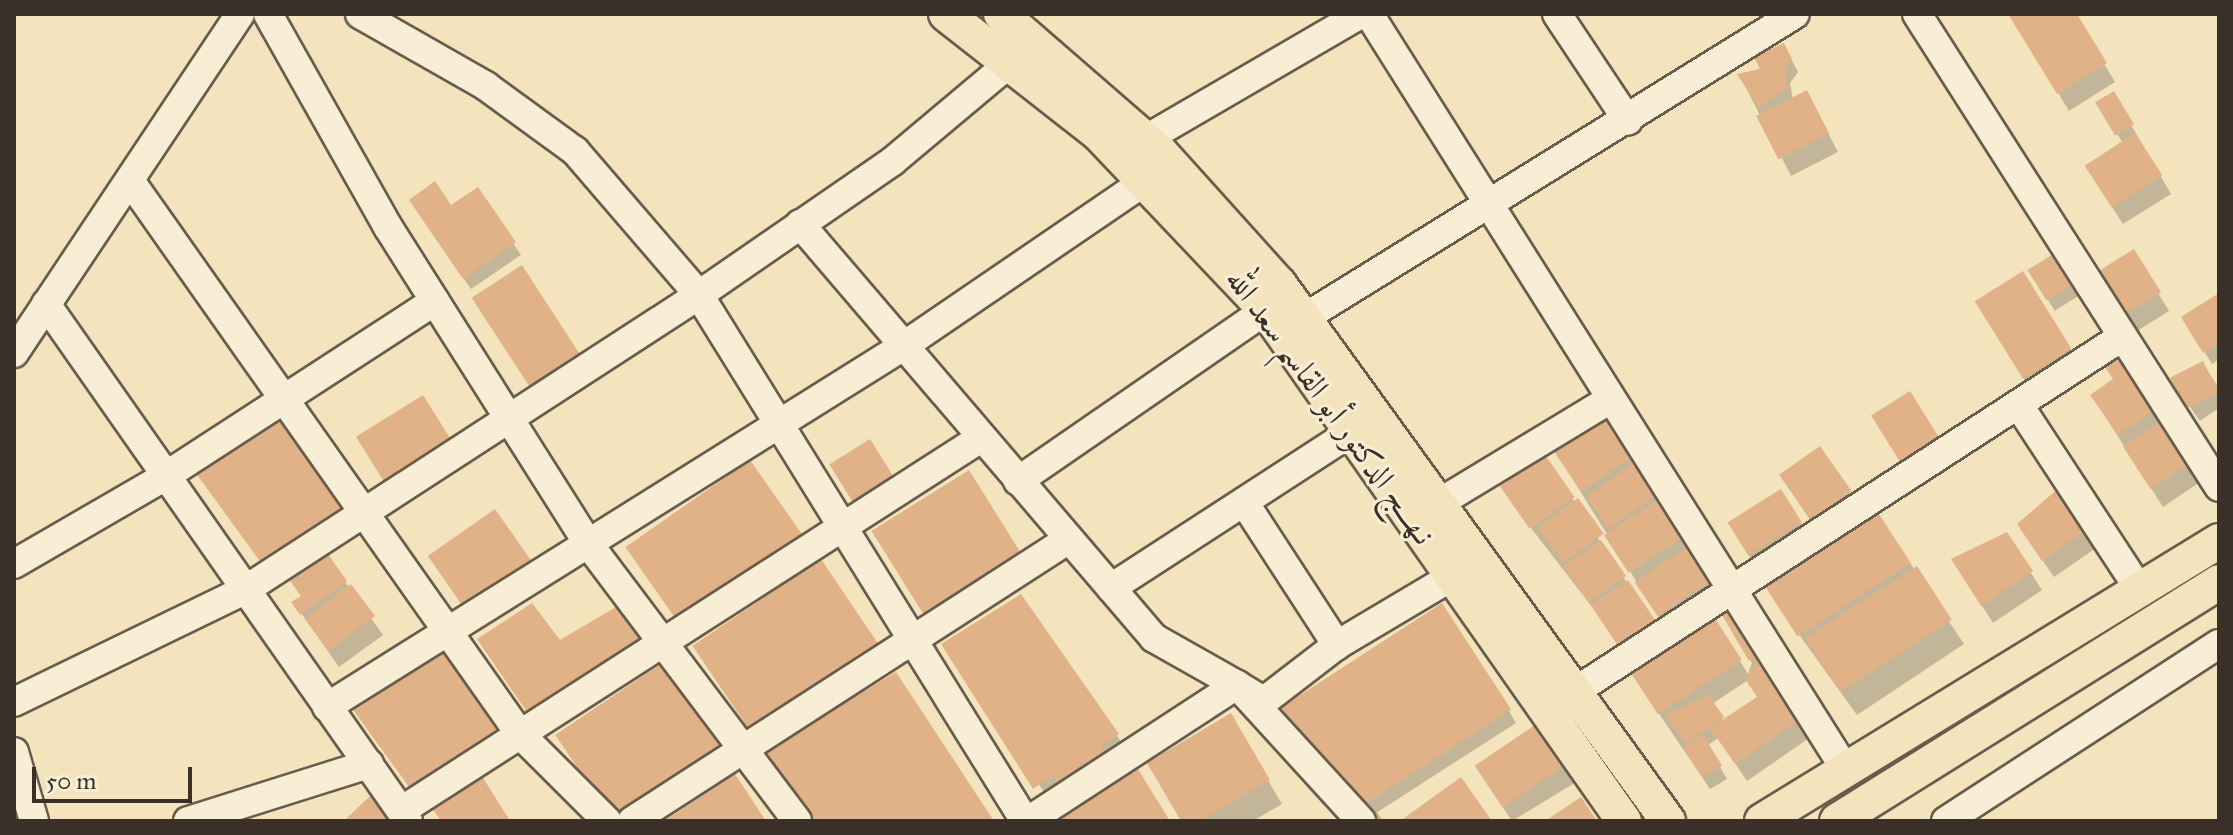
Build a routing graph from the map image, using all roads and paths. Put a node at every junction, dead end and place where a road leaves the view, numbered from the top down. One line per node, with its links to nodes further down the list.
1 (240, 14): 15 (street)
2 (268, 14): 19 (street)
3 (360, 14): 18 (street)
4 (946, 14): 11 (main road, نـهـــج الدكتور أبو القاسم سعد الله)
5 (1001, 14): 13 (main road, نـهـــج الدكتور أبو القاسم سعد الله)
6 (1361, 14): 13 (street)
7 (1369, 14): 16 (street)
8 (1557, 14): 12 (street)
9 (1795, 14): 12 (street)
10 (1917, 14): 23 (street)
11 (1012, 61): 14 (main road, نـهـــج الدكتور أبو القاسم سعد الله); 17 (street)
12 (1628, 121): 16 (street)
13 (1146, 139): 22 (main road, نـهـــج الدكتور أبو القاسم سعد الله)
14 (1147, 180): 21 (main road, نـهـــج الدكتور أبو القاسم سعد الله); 24 (street)
15 (131, 182): 20 (street); 26 (street)
16 (1489, 207): 22 (street); 27 (street)
17 (800, 224): 18 (street); 24 (street)
18 (699, 295): 29 (street); 30 (street)
19 (435, 301): 26 (street); 29 (street)
20 (46, 304): 25 (street); 33 (street)
21 (1266, 310): 31 (main road, نـهـــج الدكتور أبو القاسم سعد الله); 34 (street)
22 (1304, 318): 37 (main road, نـهـــج الدكتور أبو القاسم سعد الله)
23 (2122, 337): 28 (street); 35 (street)
24 (902, 347): 30 (street); 32 (street)
25 (14, 353)
26 (287, 398): 33 (street); 38 (street)
27 (1611, 399): 37 (street); 48 (street)
28 (2020, 407): 48 (street); 49 (street)
29 (510, 418): 38 (street); 42 (street)
30 (778, 422): 39 (street); 42 (street)
31 (1353, 431): 36 (street); 44 (main road, نـهـــج الدكتور أبو القاسم سعد الله)
32 (981, 438): 34 (street); 39 (street)
33 (164, 477): 43 (street); 47 (street)
34 (1018, 481): 40 (street)
35 (2219, 487)
36 (1244, 502): 46 (street); 53 (street)
37 (1439, 503): 56 (main road, نـهـــج الدكتور أبو القاسم سعد الله)
38 (366, 507): 47 (street); 50 (street)
39 (846, 527): 51 (street); 54 (street)
40 (1069, 539): 46 (street); 51 (street)
41 (2219, 541): 49 (main road)
42 (587, 542): 50 (street); 54 (street)
43 (14, 564)
44 (1453, 576): 53 (street); 66 (main road, نـهـــج الدكتور أبو القاسم سعد الله)
45 (2219, 582): 76 (main road)
46 (1111, 588): 55 (street)
47 (245, 590): 57 (street); 58 (street)
48 (1731, 590): 56 (street); 63 (street)
49 (2141, 592): 63 (main road)
50 (446, 629): 58 (street); 59 (street)
51 (913, 640): 60 (street); 72 (street)
52 (2219, 644): 77 (street)
53 (1337, 645): 55 (street)
54 (660, 646): 59 (street); 60 (street)
55 (1237, 685): 72 (street); 73 (street)
56 (1574, 692): 74 (main road, نـهـــج الدكتور أبو القاسم سعد الله)
57 (14, 702)
58 (327, 707): 62 (street)
59 (520, 734): 65 (street); 69 (street)
60 (746, 745): 70 (street); 71 (street)
61 (14, 752): 67 (street)
62 (369, 764): 64 (street); 65 (street)
63 (1847, 772): 75 (main road)
64 (263, 810): 68 (street)
65 (405, 816)
66 (1623, 820)
67 (34, 821)
68 (188, 821)
69 (607, 821)
70 (632, 821)
71 (797, 821)
72 (1026, 821)
73 (1361, 821)
74 (1668, 821)
75 (1762, 821)
76 (1837, 821)
77 (1946, 821)

